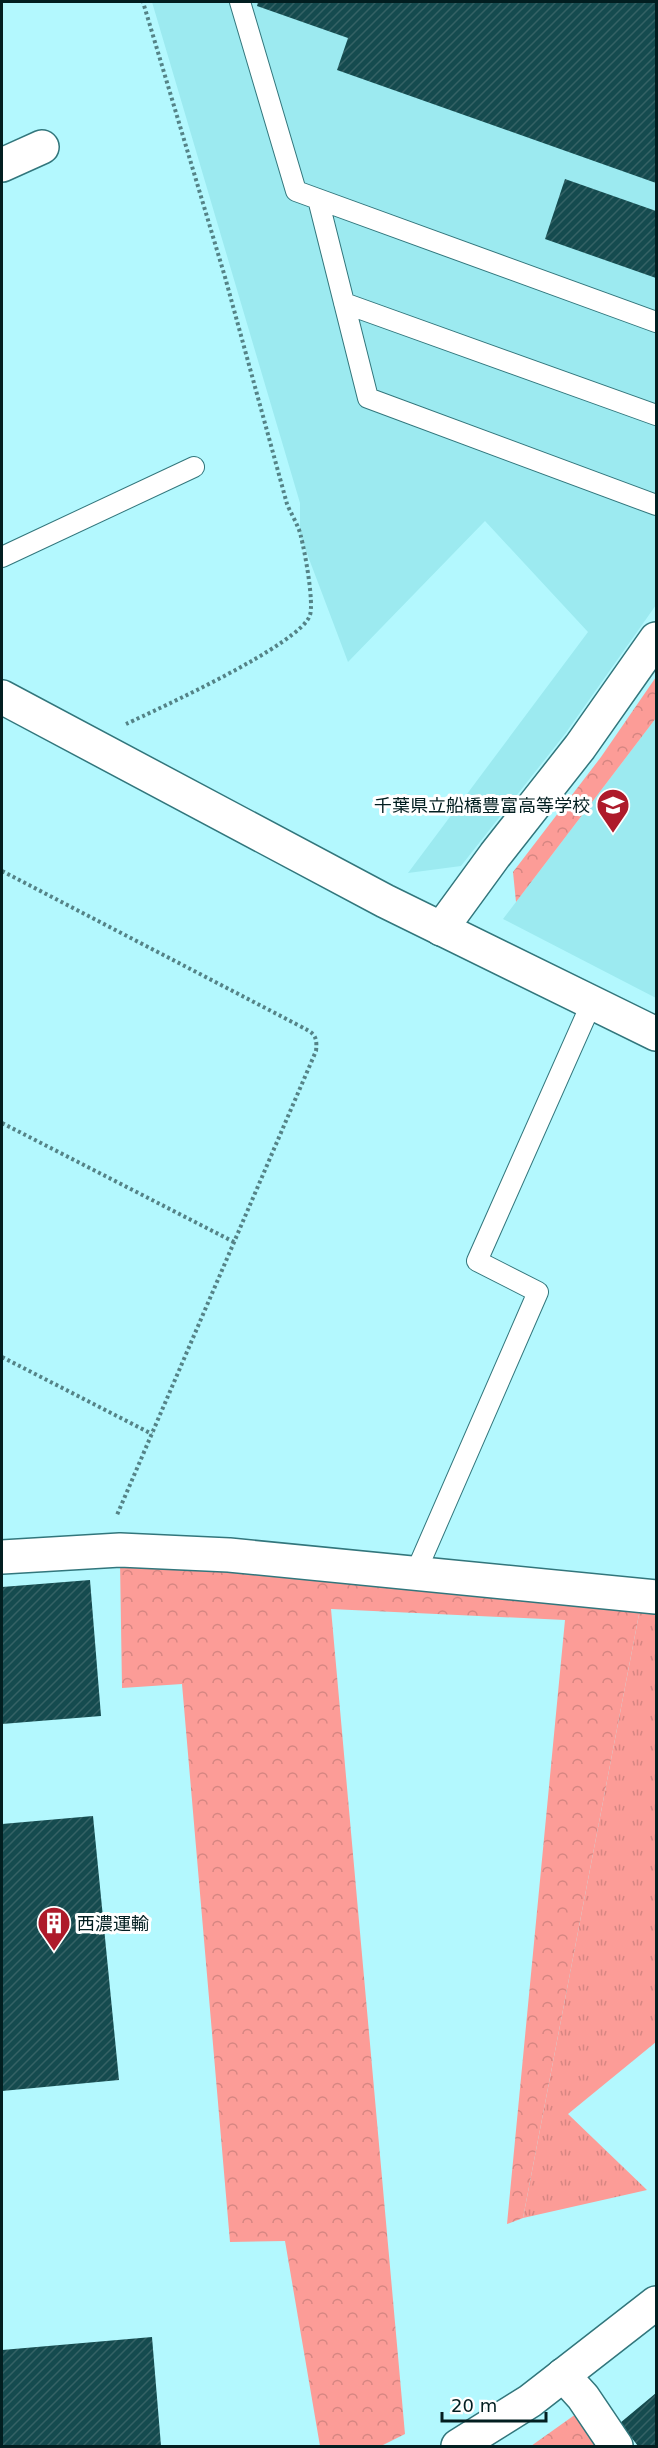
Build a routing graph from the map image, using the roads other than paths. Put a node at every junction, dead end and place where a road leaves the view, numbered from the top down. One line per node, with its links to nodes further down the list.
1 (240, 2): 4 (lane)
2 (42, 147): 3 (street)
3 (2, 165)
4 (318, 199): 5 (lane); 6 (lane)
5 (344, 303): 7 (lane); 9 (lane)
6 (657, 322)
7 (657, 415)
8 (194, 466): 10 (lane)
9 (657, 505)
10 (2, 557)
11 (657, 639): 13 (street)
12 (2, 697): 13 (street)
13 (441, 928): 14 (street)
14 (592, 1002): 15 (street); 17 (lane)
15 (657, 1034)
16 (2, 1557): 17 (street)
17 (416, 1574): 18 (street)
18 (657, 1597)
19 (657, 2303): 20 (street)
20 (563, 2375): 21 (street); 22 (street)
21 (458, 2446)
22 (616, 2446)

